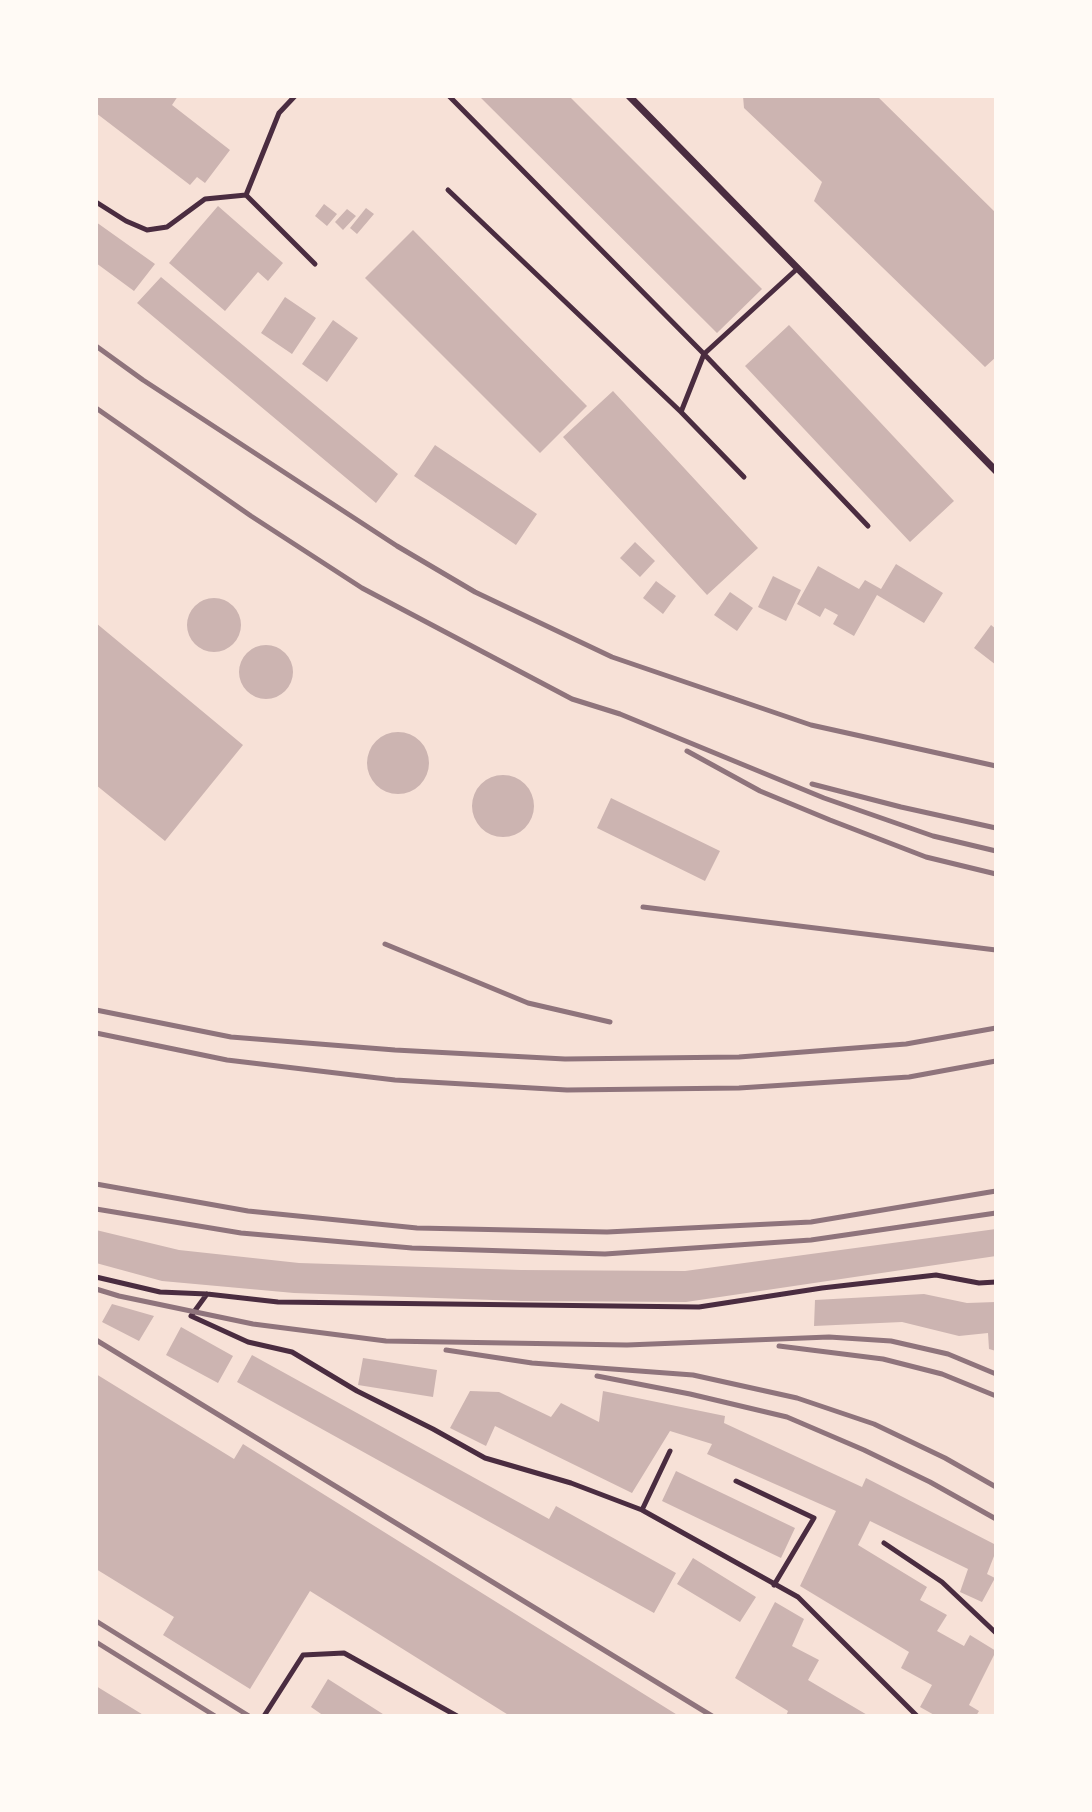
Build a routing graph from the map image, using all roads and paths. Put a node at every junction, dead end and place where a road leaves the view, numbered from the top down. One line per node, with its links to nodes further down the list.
1 (295, 96): 5 (lane)
2 (449, 96): 9 (lane)
3 (629, 96): 8 (street)
4 (448, 190): 10 (lane)
5 (246, 195): 6 (lane); 7 (lane)
6 (96, 202)
7 (315, 264)
8 (798, 268): 9 (lane); 11 (street)
9 (704, 354): 10 (lane); 13 (lane)
10 (681, 412): 12 (lane)
11 (996, 471)
12 (744, 477)
13 (868, 526)
14 (96, 1277): 16 (lane)
15 (996, 1282): 16 (lane)
16 (207, 1294): 19 (lane)
17 (670, 1451): 19 (lane)
18 (736, 1481): 21 (lane)
19 (642, 1510): 21 (lane)
20 (884, 1543): 22 (lane)
21 (774, 1585): 25 (lane)
22 (996, 1633)
23 (264, 1716): 24 (lane)
24 (457, 1716)
25 (917, 1716)

